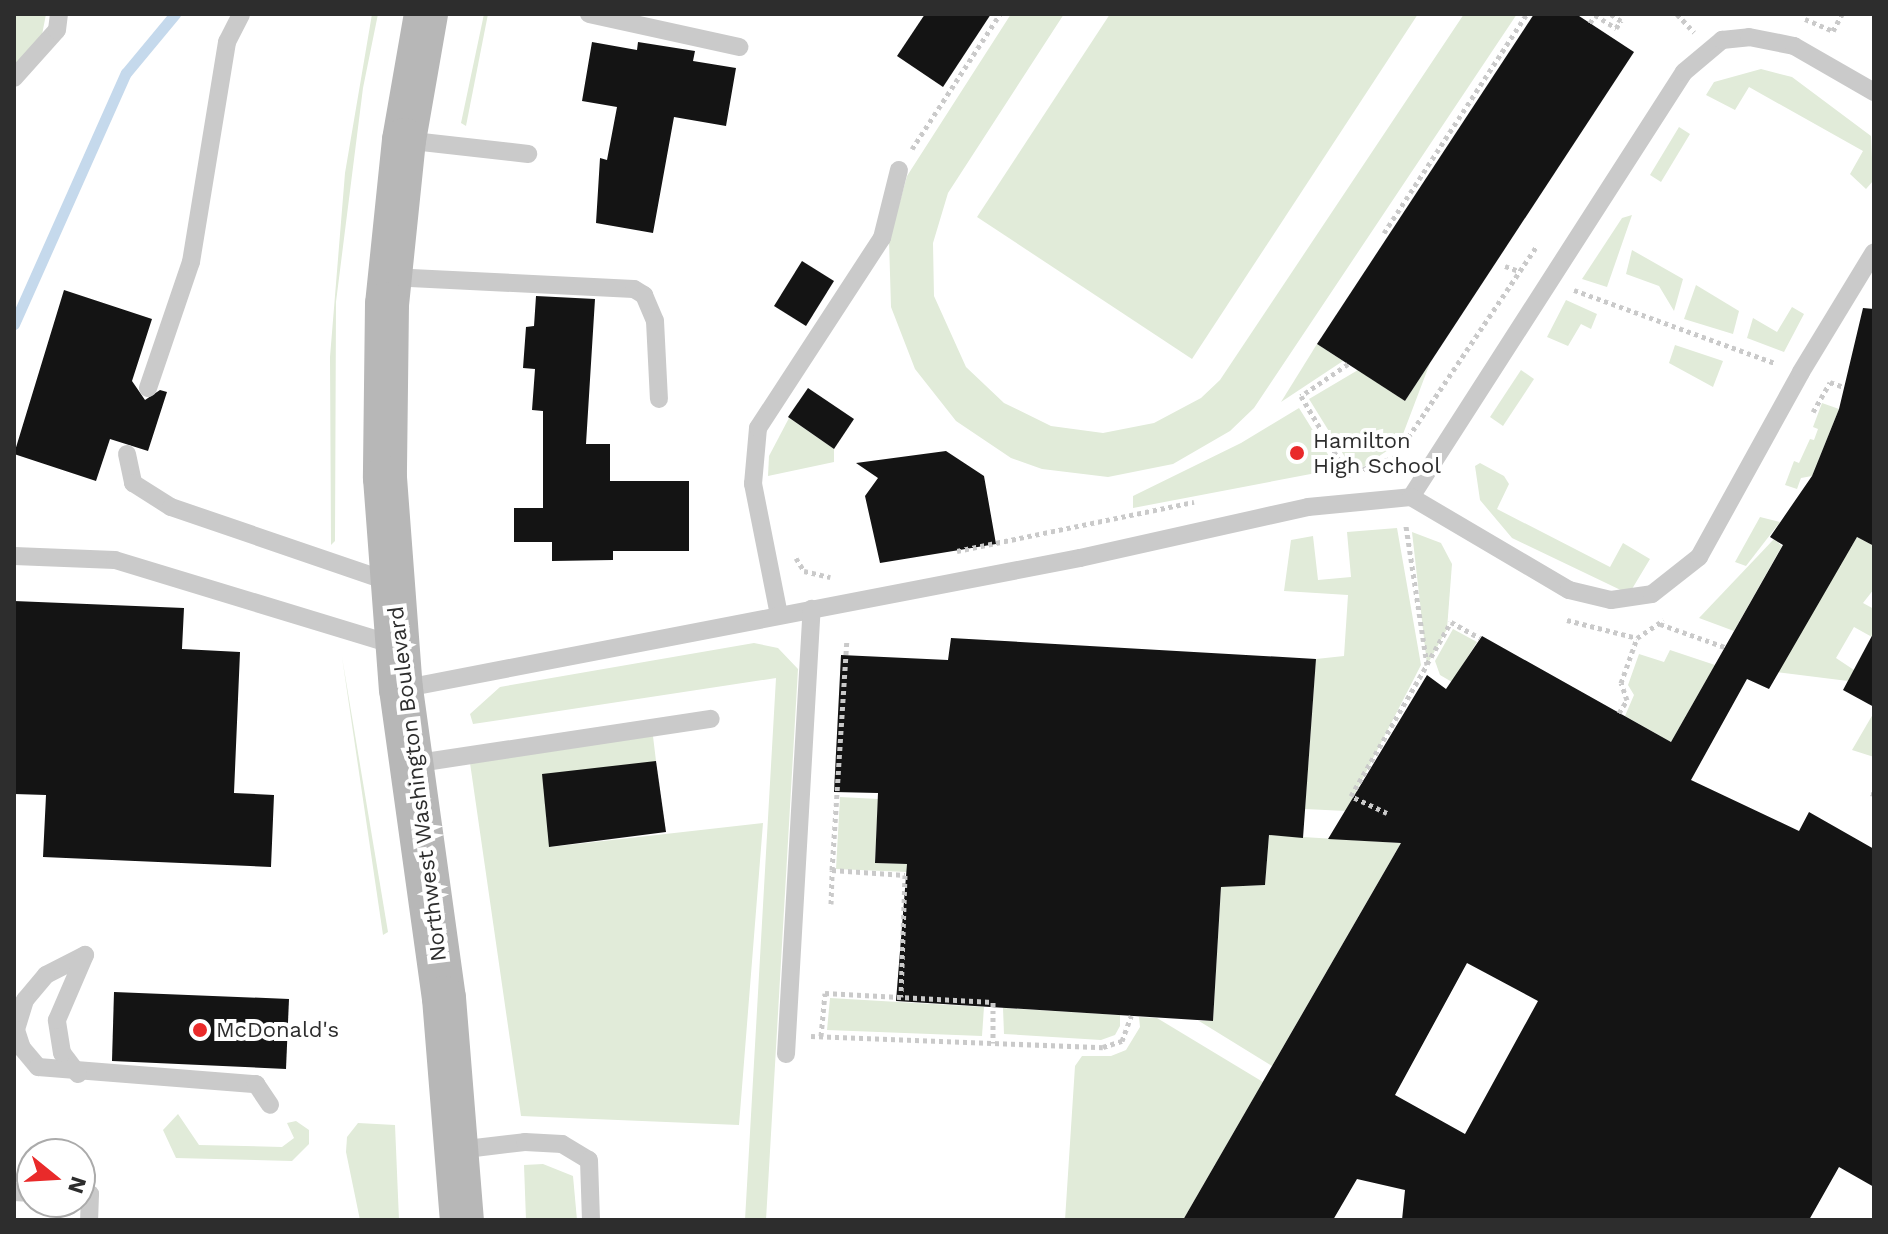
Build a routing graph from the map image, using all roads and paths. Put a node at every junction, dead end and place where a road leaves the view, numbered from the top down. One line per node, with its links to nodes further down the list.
1 (59, 14): 12 (lane)
2 (241, 14): 27 (lane)
3 (426, 14): 14 (main road, Northwest Washington Boulevard)
4 (589, 14): 11 (lane)
5 (1000, 14): 16 (path)
6 (1527, 14): 17 (path)
7 (1611, 14): 8 (path)
8 (1590, 23)
9 (1692, 32): 10 (path)
10 (1682, 41)
11 (739, 47)
12 (14, 78)
13 (1874, 92): 23 (lane)
14 (404, 140): 15 (lane); 22 (main road, Northwest Washington Boulevard)
15 (528, 154)
16 (899, 170): 40 (lane)
17 (1384, 233)
18 (1545, 234): 21 (path)
19 (1874, 252): 25 (lane)
20 (1505, 266): 21 (path)
21 (1520, 271): 23 (path); 30 (path)
22 (390, 277): 28 (lane); 38 (main road, Northwest Washington Boulevard)
23 (1547, 281): 25 (path); 32 (lane)
24 (1348, 364): 30 (path)
25 (1801, 372): 26 (path); 32 (lane)
26 (1844, 387)
27 (148, 388)
28 (659, 399)
29 (127, 454): 38 (lane)
30 (1348, 475): 31 (path)
31 (1333, 477)
32 (1411, 497): 39 (lane); 48 (path)
33 (1197, 501): 35 (path)
34 (790, 550): 37 (path)
35 (954, 552)
36 (14, 556): 46 (lane)
37 (833, 578)
38 (393, 583): 46 (main road, Northwest Washington Boulevard)
39 (812, 609): 40 (lane); 57 (lane)
40 (779, 615): 49 (lane)
41 (1567, 620): 44 (path)
42 (1659, 623): 47 (path)
43 (1480, 638): 48 (path)
44 (1637, 638)
45 (847, 639): 53 (path)
46 (398, 646): 49 (main road, Northwest Washington Boulevard)
47 (1725, 647)
48 (1427, 665): 52 (path)
49 (401, 689): 51 (main road, Northwest Washington Boulevard)
50 (711, 719): 51 (lane)
51 (412, 764): 63 (main road, Northwest Washington Boulevard)
52 (1387, 813)
53 (832, 870): 54 (path); 55 (path)
54 (831, 904)
55 (901, 997): 58 (path); 59 (path)
56 (1131, 1016): 59 (path)
57 (788, 1035): 58 (path); 60 (lane)
58 (821, 1036): 59 (path)
59 (993, 1043)
60 (786, 1054)
61 (78, 1074): 61 (lane); 62 (lane)
62 (270, 1105)
63 (458, 1150): 64 (main road, Northwest Washington Boulevard); 65 (lane)
64 (462, 1220)
65 (591, 1220)

